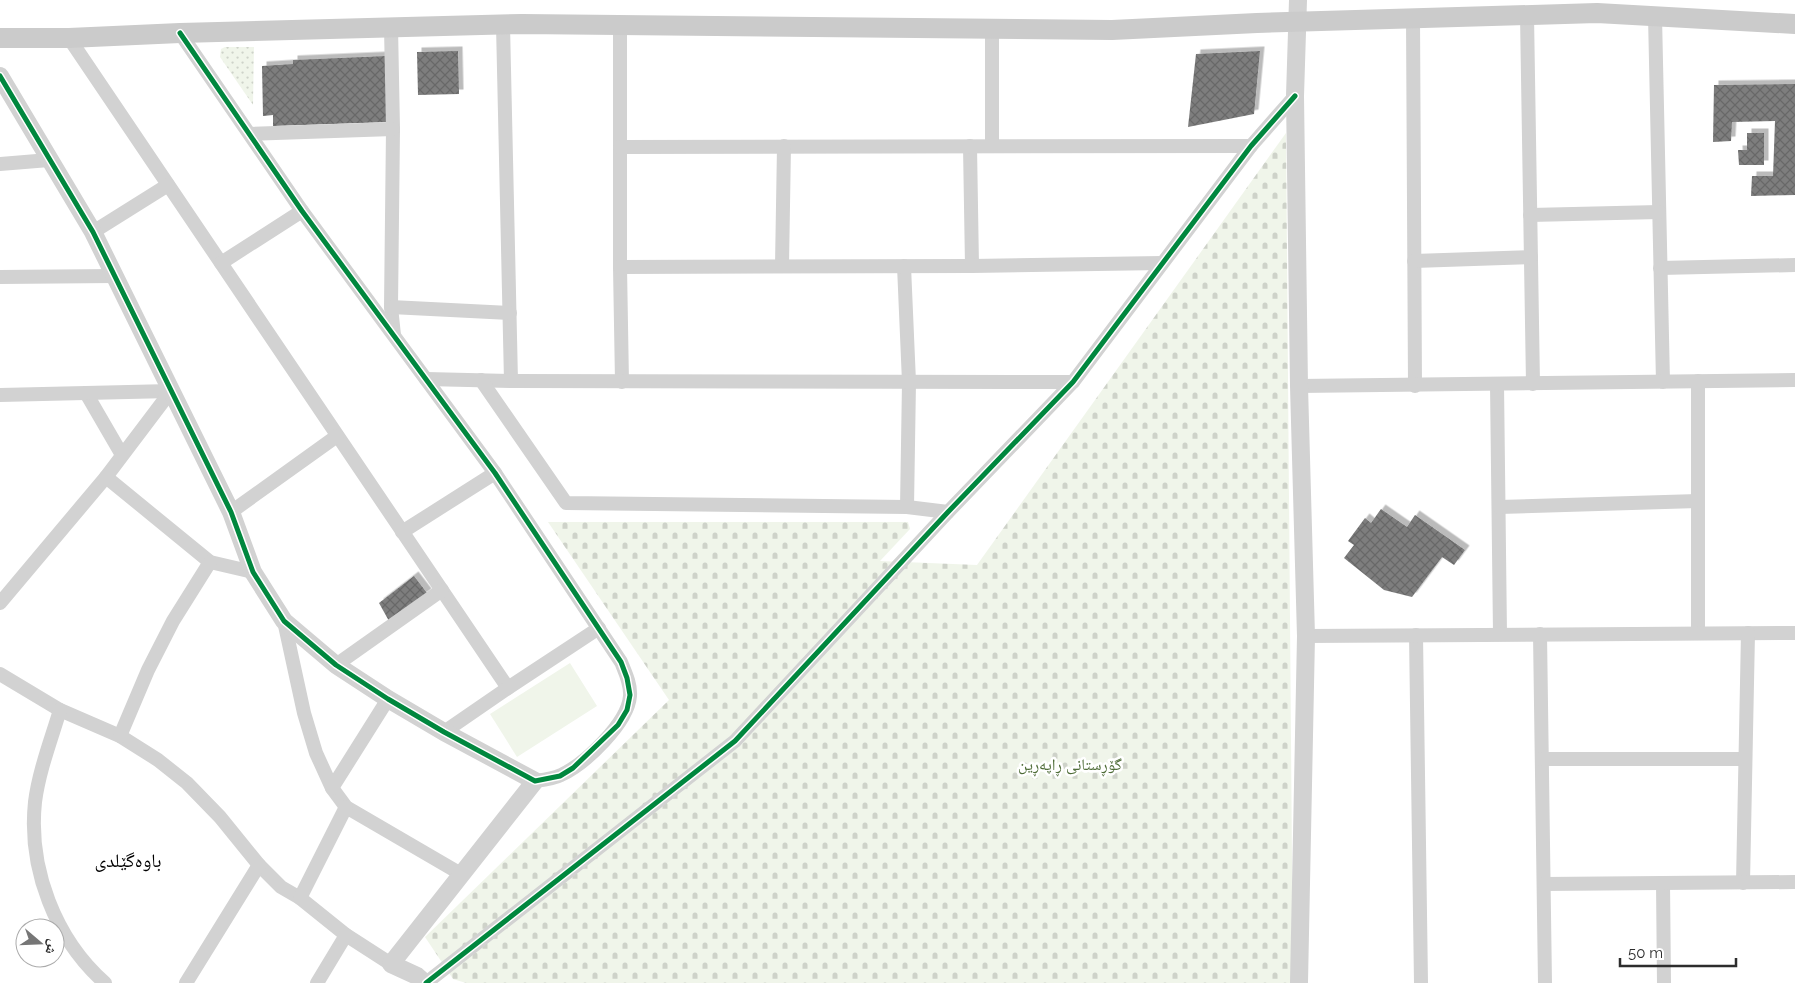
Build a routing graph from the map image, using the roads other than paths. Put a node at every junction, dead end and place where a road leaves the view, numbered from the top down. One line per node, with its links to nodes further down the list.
1 (1298, 0): 5 (street)
2 (1527, 15): 3 (main road); 4 (main road); 28 (street)
3 (1655, 16): 6 (main road); 27 (street)
4 (1413, 18): 5 (main road); 31 (street)
5 (1296, 21): 10 (main road); 15 (street)
6 (1795, 24)
7 (503, 25): 8 (main road); 9 (main road); 43 (street)
8 (620, 26): 10 (main road); 22 (street)
9 (392, 27): 11 (main road); 16 (street)
10 (992, 29): 20 (street)
11 (180, 33): 13 (main road); 17 (street)
12 (0, 38): 13 (main road)
13 (68, 38): 25 (street)
14 (0, 76): 23 (street)
15 (1294, 96): 21 (street); 56 (street)
16 (393, 129): 17 (street); 42 (street)
17 (250, 134): 26 (street)
18 (784, 146): 19 (street); 22 (street); 35 (street)
19 (970, 146): 20 (street); 37 (street)
20 (992, 146): 21 (street)
21 (1250, 146): 33 (street)
22 (620, 147): 38 (street)
23 (49, 160): 24 (street); 29 (street)
24 (0, 164)
25 (168, 185): 29 (street); 32 (street)
26 (302, 210): 32 (street); 44 (street)
27 (1659, 212): 28 (street); 39 (street)
28 (1530, 215): 30 (street)
29 (93, 232): 40 (street)
30 (1531, 257): 31 (street); 55 (street)
31 (1414, 261): 57 (street)
32 (221, 263): 61 (street)
33 (1162, 263): 37 (street); 52 (street)
34 (1795, 265): 39 (street)
35 (782, 266): 36 (street); 38 (street)
36 (904, 266): 37 (street); 51 (street)
37 (972, 266)
38 (620, 267): 50 (street)
39 (1660, 268): 53 (street)
40 (115, 276): 41 (street); 58 (street)
41 (0, 277)
42 (391, 307): 43 (street); 44 (street)
43 (510, 313): 48 (street)
44 (394, 336): 45 (street)
45 (426, 379): 46 (street); 63 (street)
46 (481, 380): 48 (street); 66 (street)
47 (1795, 380): 49 (street)
48 (511, 381): 50 (street)
49 (1698, 381): 53 (street); 65 (street)
50 (622, 382): 51 (street)
51 (908, 382): 52 (street); 66 (street)
52 (1073, 382): 69 (street)
53 (1663, 382): 55 (street)
54 (1497, 384): 55 (street); 57 (street); 67 (street)
55 (1533, 384)
56 (1299, 386): 57 (street); 83 (street)
57 (1415, 386)
58 (171, 391): 59 (street); 62 (street); 68 (street)
59 (86, 393): 60 (street); 62 (street)
60 (0, 395)
61 (338, 436): 68 (street); 70 (street)
62 (122, 455): 64 (street)
63 (495, 473): 70 (street); 76 (street)
64 (106, 477): 71 (street); 74 (street)
65 (1698, 501): 67 (street); 77 (street)
66 (906, 507): 69 (street)
67 (1498, 507): 80 (street)
68 (231, 512): 72 (street)
69 (948, 512): 108 (street)
70 (402, 532): 73 (street)
71 (210, 562): 72 (street); 90 (street)
72 (254, 572): 75 (street)
73 (442, 590): 84 (street); 86 (street)
74 (0, 602)
75 (284, 621): 84 (street); 94 (street)
76 (599, 628): 86 (street); 93 (street)
77 (1698, 633): 78 (street); 81 (street)
78 (1748, 633): 79 (street); 92 (street)
79 (1795, 633)
80 (1500, 634): 81 (street); 82 (street)
81 (1540, 634): 91 (street)
82 (1416, 635): 83 (street); 110 (street)
83 (1306, 636): 109 (street)
84 (336, 665): 87 (street)
85 (0, 674): 88 (street)
86 (508, 688): 89 (street)
87 (388, 699): 89 (street); 94 (street)
88 (60, 710): 90 (street); 105 (street)
89 (444, 732): 93 (street)
90 (120, 736): 96 (street)
91 (1542, 759): 92 (street); 101 (street)
92 (1745, 759): 98 (street)
93 (535, 780): 97 (street)
94 (332, 788): 95 (street)
95 (346, 807): 97 (street); 102 (street)
96 (260, 865): 102 (street); 106 (street)
97 (461, 874): 104 (street)
98 (1743, 882): 99 (street); 100 (street)
99 (1795, 882)
100 (1663, 883): 101 (street); 112 (street)
101 (1544, 884): 111 (street)
102 (300, 898): 103 (street)
103 (346, 935): 104 (street); 107 (street)
104 (391, 964): 108 (street)
105 (104, 983)
106 (186, 983)
107 (317, 983)
108 (425, 983)
109 (1299, 983)
110 (1421, 983)
111 (1545, 983)
112 (1664, 983)

